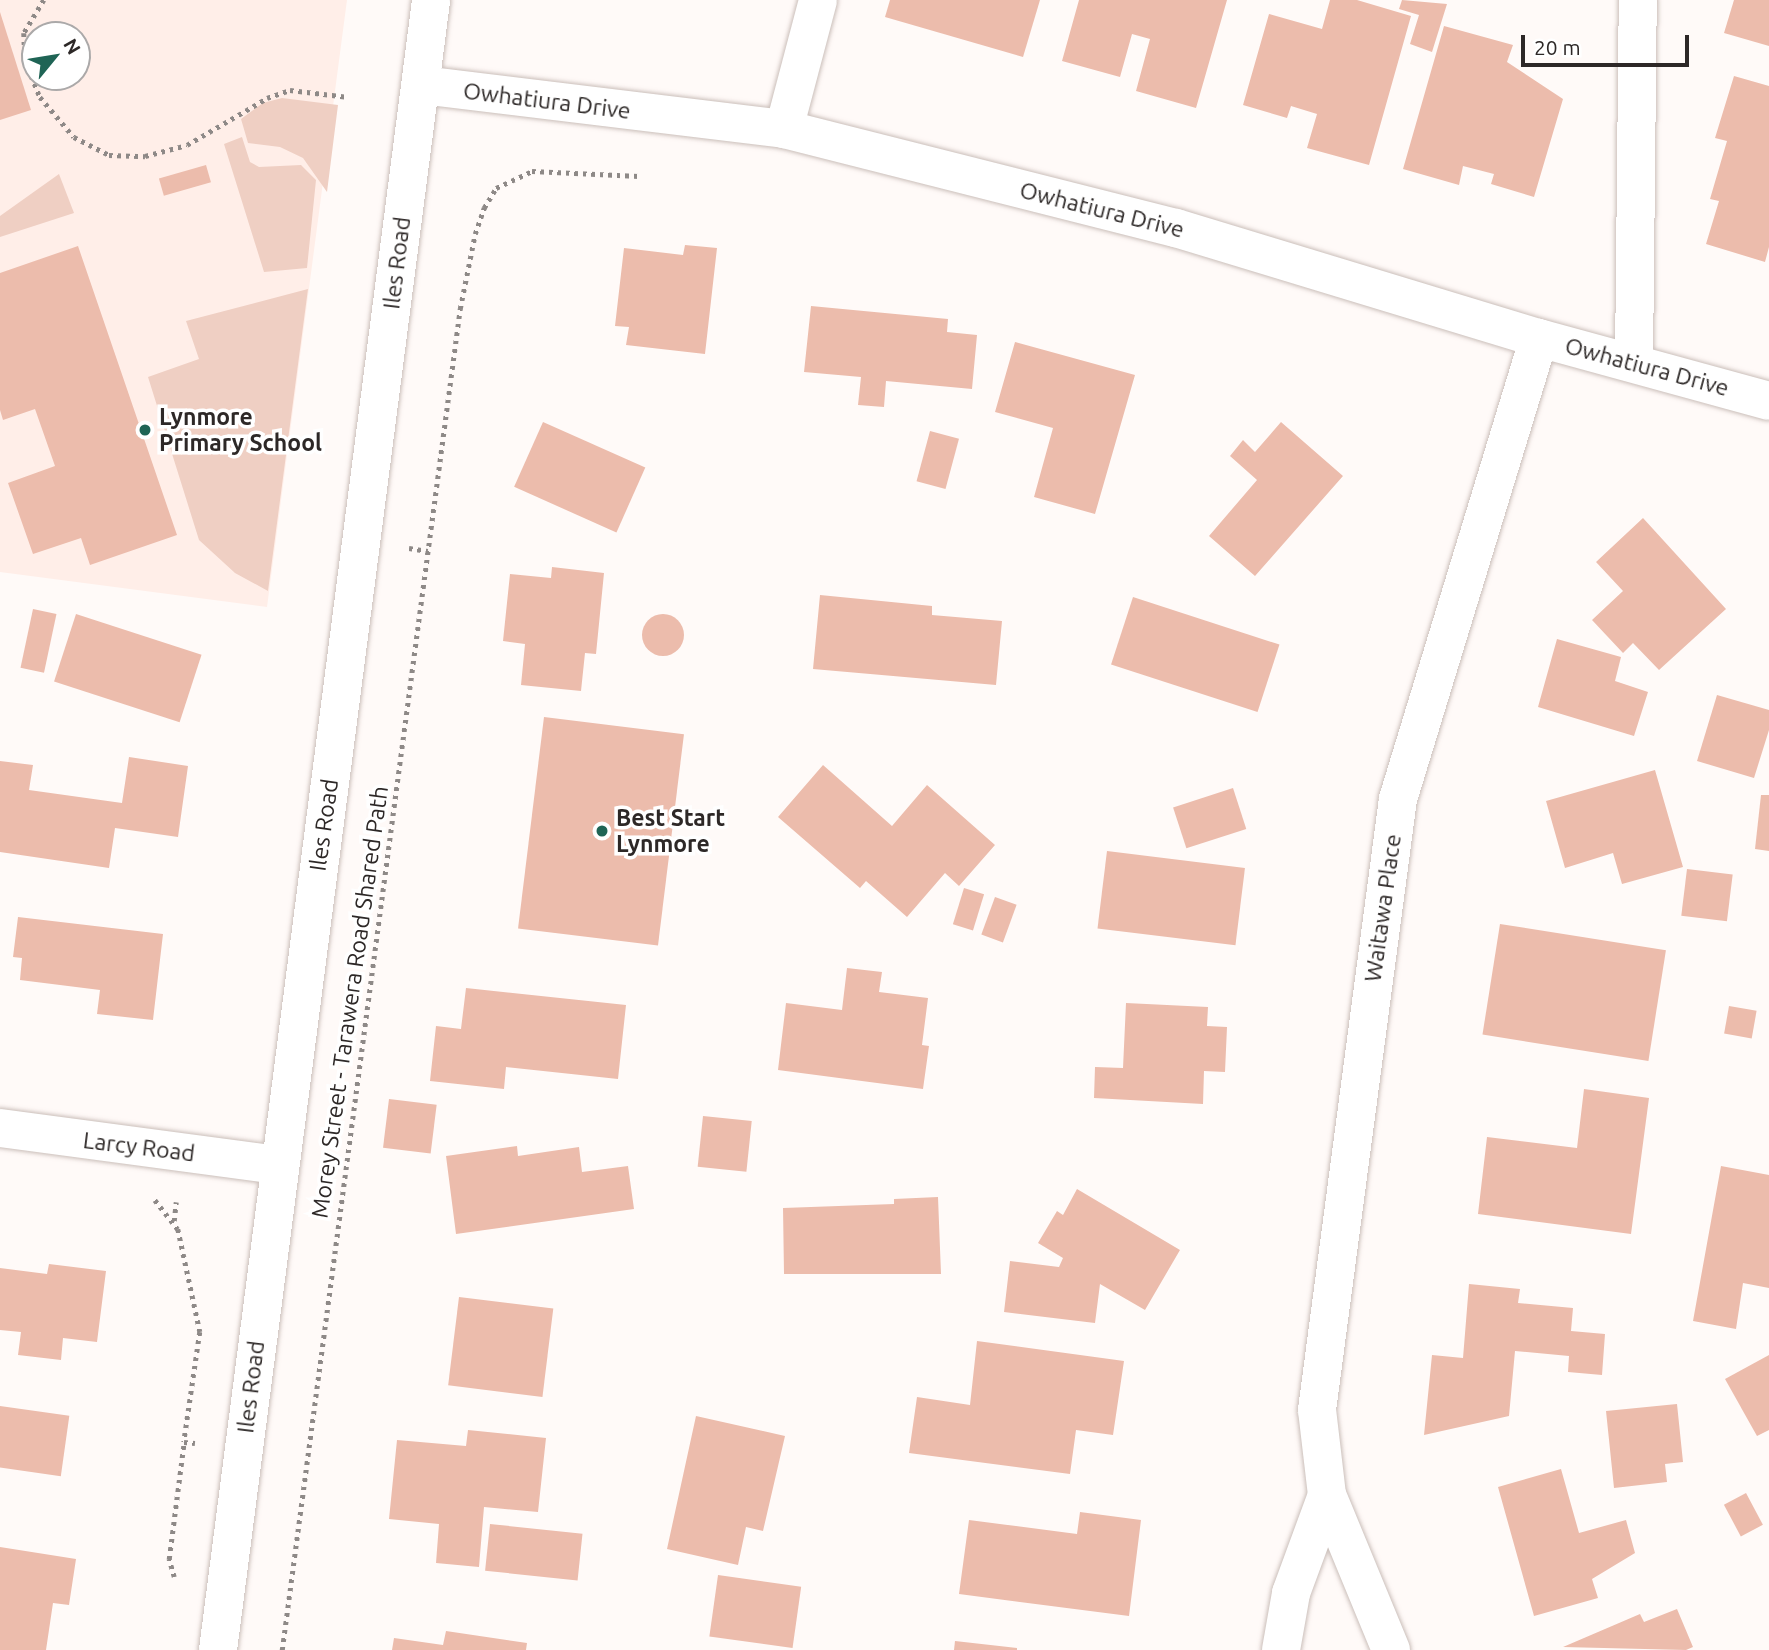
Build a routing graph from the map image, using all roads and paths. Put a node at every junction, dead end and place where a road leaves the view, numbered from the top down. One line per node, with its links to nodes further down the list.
1 (44, 0): 6 (path)
2 (431, 0): 5 (street, Iles Road)
3 (818, 0): 7 (street)
4 (1638, 0): 10 (street)
5 (421, 85): 7 (street, Owhatiura Drive); 15 (street, Iles Road)
6 (349, 97)
7 (785, 129): 9 (street, Owhatiura Drive)
8 (639, 176): 13 (path, Morey Street - Tarawera Road Shared Path)
9 (1539, 338): 10 (street, Owhatiura Drive); 21 (street, Waitawa Place)
10 (1634, 362): 11 (street, Owhatiura Drive)
11 (1769, 401)
12 (417, 550): 13 (path)
13 (428, 551): 20 (path, Morey Street - Tarawera Road Shared Path)
14 (0, 1128): 15 (street, Larcy Road)
15 (279, 1165): 23 (street, Iles Road)
16 (151, 1197): 17 (path)
17 (184, 1441): 18 (path); 22 (path)
18 (198, 1444)
19 (298, 1457): 20 (path)
20 (307, 1458): 24 (path, Morey Street - Tarawera Road Shared Path)
21 (1327, 1495): 25 (street, Waitawa Place); 26 (street, Waitawa Place)
22 (174, 1577)
23 (218, 1650)
24 (282, 1650)
25 (1281, 1650)
26 (1391, 1650)

